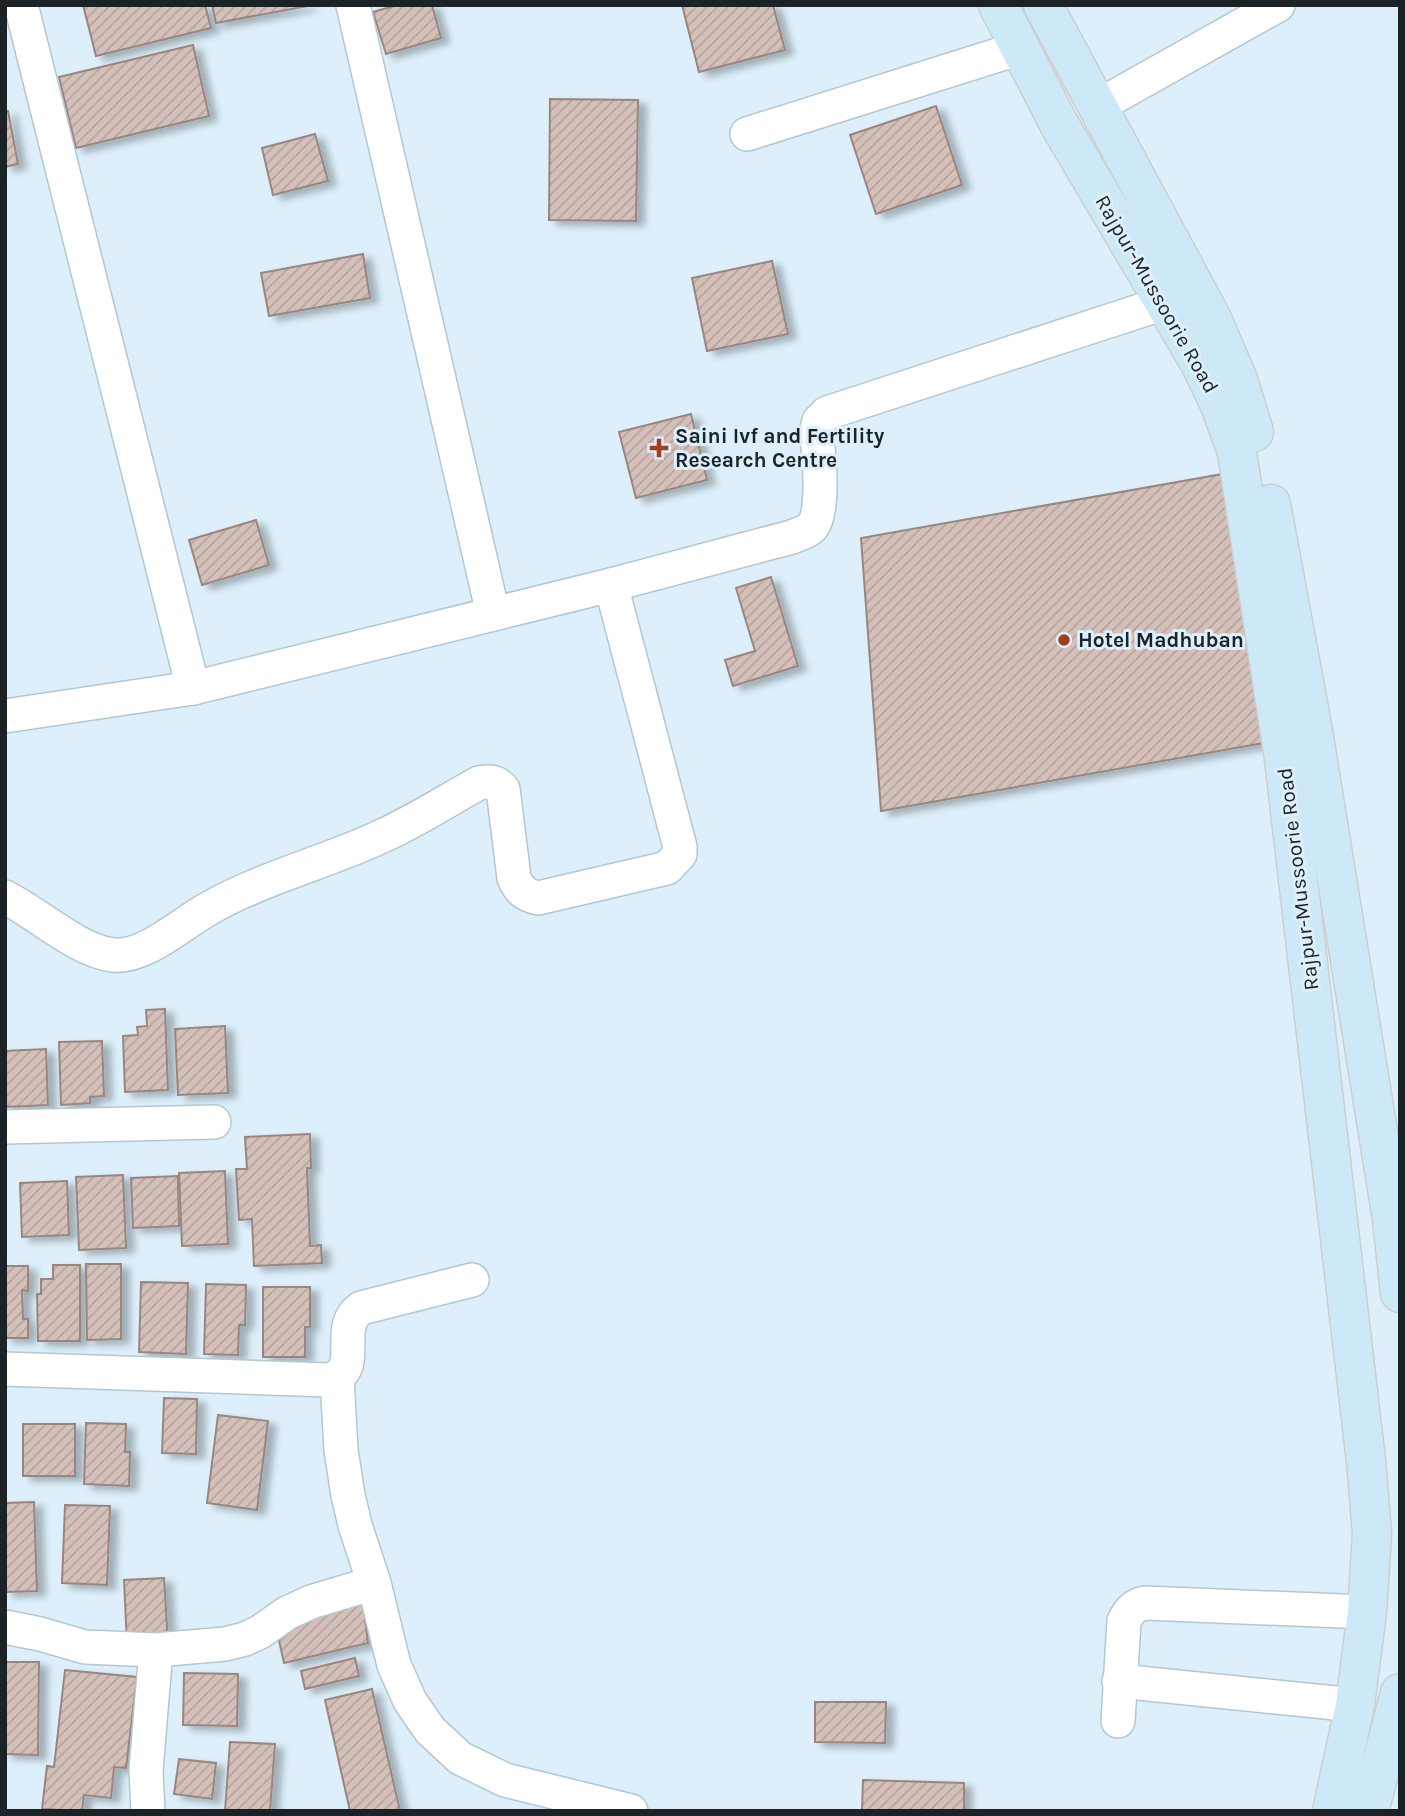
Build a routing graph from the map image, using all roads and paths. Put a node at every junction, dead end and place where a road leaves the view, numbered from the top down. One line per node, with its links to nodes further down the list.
1 (21, 5): 12 (street)
2 (353, 5): 11 (street)
3 (998, 5): 6 (main road, Rajpur-Mussoorie Road)
4 (1043, 5): 7 (main road, Rajpur-Mussoorie Road)
5 (1278, 5): 7 (street)
6 (1020, 48): 8 (street); 9 (main road, Rajpur-Mussoorie Road)
7 (1098, 106): 18 (main road, Rajpur-Mussoorie Road)
8 (747, 134)
9 (1164, 303): 10 (street); 22 (main road, Rajpur-Mussoorie Road)
10 (611, 584): 11 (street); 14 (street)
11 (493, 614): 12 (street)
12 (193, 688): 13 (street)
13 (5, 716)
14 (5, 897)
15 (214, 1122): 16 (street)
16 (5, 1127)
17 (472, 1280): 20 (street)
18 (1400, 1293)
19 (5, 1369): 20 (street)
20 (337, 1378): 21 (street)
21 (374, 1583): 24 (street); 30 (street)
22 (1367, 1612): 25 (street); 27 (main road, Rajpur-Mussoorie Road)
23 (5, 1627): 24 (street)
24 (156, 1650): 29 (street)
25 (1119, 1681): 27 (street); 28 (street)
26 (1400, 1693): 32 (main road)
27 (1355, 1705): 31 (main road, Rajpur-Mussoorie Road)
28 (1118, 1721)
29 (148, 1811)
30 (631, 1811)
31 (1332, 1811)
32 (1369, 1811)

